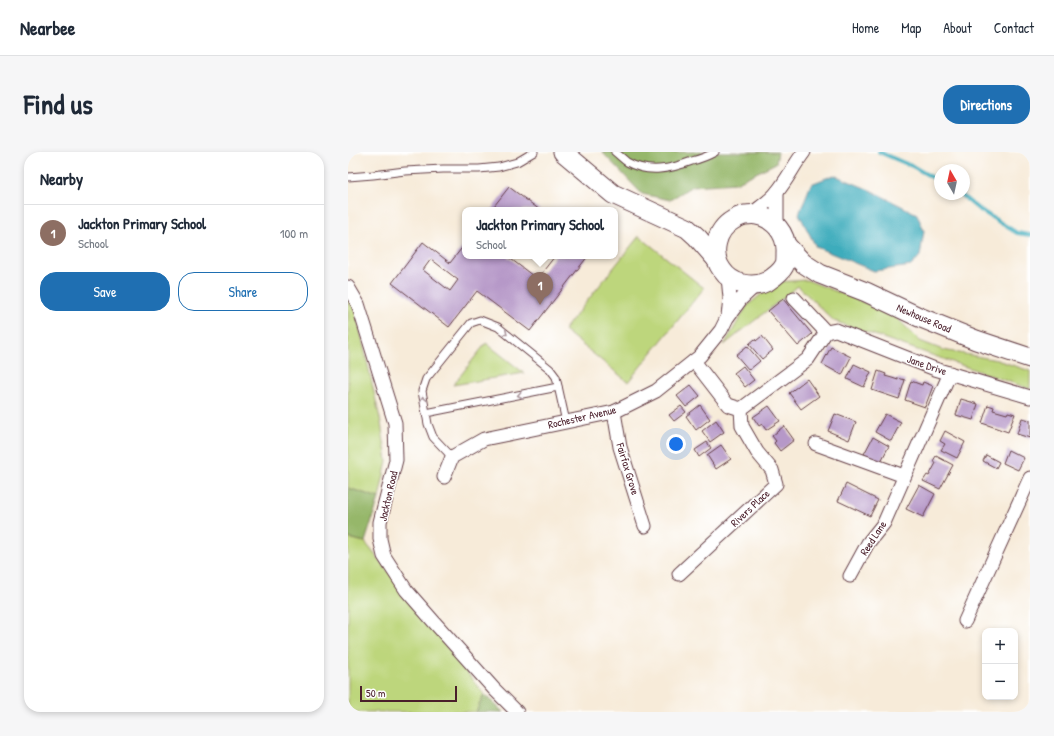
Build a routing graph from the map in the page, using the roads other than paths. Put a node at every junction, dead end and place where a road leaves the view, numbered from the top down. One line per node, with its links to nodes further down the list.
1 (534, 152): 6 (lane)
2 (563, 152): 11 (street)
3 (615, 152): 4 (lane)
4 (715, 152)
5 (804, 152): 7 (street)
6 (348, 177)
7 (777, 192): 8 (street); 9 (street)
8 (750, 215): 9 (street); 10 (street)
9 (777, 225): 12 (street)
10 (724, 227): 11 (street); 13 (street)
11 (687, 228): 13 (street)
12 (786, 246): 14 (street); 15 (street, Newhouse Road)
13 (717, 260): 16 (street)
14 (777, 274): 15 (street, Newhouse Road); 17 (street)
15 (820, 274): 22 (street, Newhouse Road)
16 (728, 277): 17 (street); 20 (street, Rochester Avenue)
17 (757, 284): 20 (street, Rochester Avenue)
18 (348, 287): 40 (street, Jackton Road)
19 (794, 298): 21 (street)
20 (727, 318): 23 (street, Rochester Avenue)
21 (826, 332): 24 (street, Jane Drive); 27 (street)
22 (1030, 358)
23 (694, 361): 27 (street); 28 (street, Rochester Avenue)
24 (950, 373): 26 (street, Jane Drive); 33 (street, Reed Lane)
25 (558, 387): 29 (lane, one-way to 29); 29 (lane, one-way to 25); 30 (lane)
26 (1030, 397)
27 (741, 410): 37 (street, Rivers Place)
28 (614, 412): 30 (street, Rochester Avenue); 36 (street, Fairfax Grove)
29 (426, 413): 32 (lane)
30 (566, 422): 32 (street, Rochester Avenue)
31 (816, 444): 33 (street)
32 (452, 457): 34 (street)
33 (904, 476): 38 (street, Reed Lane)
34 (444, 477)
35 (1030, 478): 39 (street)
36 (645, 526)
37 (679, 574)
38 (850, 576)
39 (965, 621)
40 (518, 712)

